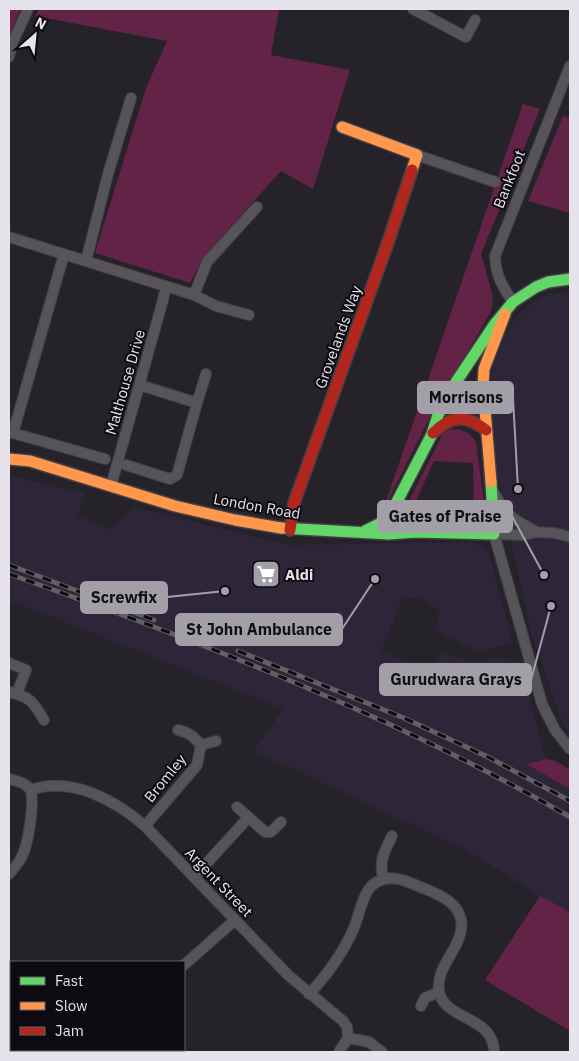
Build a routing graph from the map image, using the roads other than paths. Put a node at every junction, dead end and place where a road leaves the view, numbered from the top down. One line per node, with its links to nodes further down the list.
1 (28, 9): 4 (street)
2 (413, 9): 3 (street)
3 (475, 20)
4 (9, 57)
5 (570, 66): 17 (street, Bankfoot)
6 (131, 98): 13 (street)
7 (342, 127): 8 (street)
8 (417, 155): 9 (street); 33 (street, Grovelands Way)
9 (494, 182)
10 (257, 207): 16 (street)
11 (9, 238): 12 (street)
12 (64, 254): 13 (street); 24 (street)
13 (86, 261): 15 (street)
14 (570, 280): 17 (street)
15 (166, 286): 16 (street); 21 (street, Malthouse Drive)
16 (194, 295): 18 (street)
17 (513, 302): 19 (street)
18 (248, 314)
19 (504, 314): 23 (street); 25 (street)
20 (206, 374): 22 (street)
21 (140, 385): 22 (street); 29 (street, Malthouse Drive)
22 (197, 403): 28 (street)
23 (486, 430): 25 (street); 30 (street)
24 (11, 432): 27 (street)
25 (432, 434): 31 (street)
26 (9, 459): 29 (street, London Road)
27 (105, 459)
28 (126, 465)
29 (111, 486): 33 (street, London Road)
30 (492, 489): 36 (street, London Road); 38 (street)
31 (397, 504): 34 (street); 35 (street)
32 (570, 528): 37 (street, London Road)
33 (290, 530): 34 (street, London Road)
34 (365, 532): 35 (street, London Road)
35 (416, 532): 38 (street, London Road)
36 (537, 532): 37 (street, London Road); 38 (street, London Road)
37 (555, 533): 39 (street, London Road)
38 (494, 534): 46 (street)
39 (570, 537)
40 (9, 663): 41 (street)
41 (13, 692): 42 (street)
42 (44, 720)
43 (178, 730): 45 (street, Bromley)
44 (216, 741): 45 (street, Bromley)
45 (201, 745): 52 (street, Bromley)
46 (570, 749)
47 (9, 780): 48 (street)
48 (31, 790): 52 (street, Argent Street); 54 (street)
49 (237, 807): 50 (street)
50 (248, 818): 51 (street); 55 (street)
51 (281, 822)
52 (145, 826): 55 (street, Argent Street)
53 (392, 836): 56 (street)
54 (9, 874)
55 (194, 877): 57 (street, Argent Street)
56 (383, 879): 59 (street); 60 (street)
57 (235, 920): 58 (street); 60 (street, Argent Street)
58 (185, 964)
59 (439, 992): 61 (street); 65 (street)
60 (309, 994): 62 (street, Argent Street)
61 (421, 1006)
62 (348, 1038): 63 (street); 64 (street)
63 (339, 1052)
64 (382, 1052)
65 (494, 1052)

